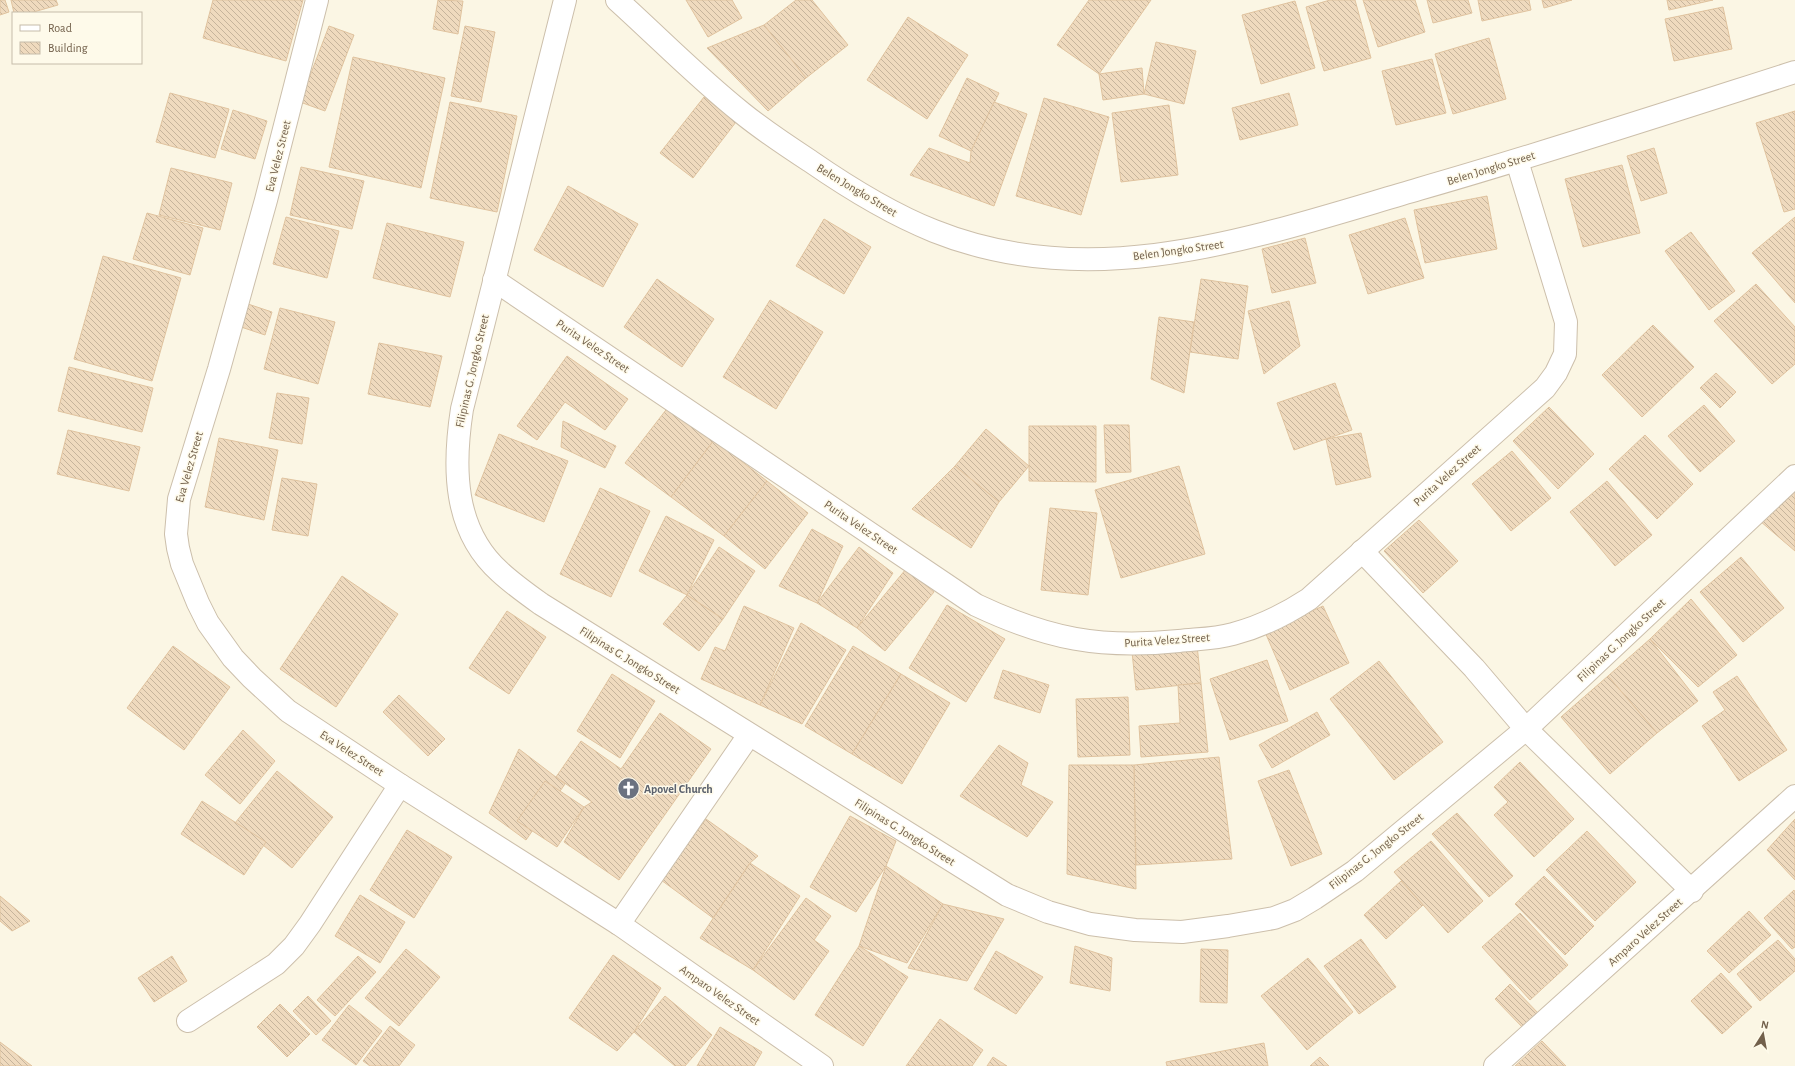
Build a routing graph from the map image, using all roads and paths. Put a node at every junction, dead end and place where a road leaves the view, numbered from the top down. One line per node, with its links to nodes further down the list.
1 (317, 0): 11 (street, Eva Velez Street)
2 (565, 0): 6 (street, Filipinas G. Jongko Street)
3 (617, 0): 5 (street, Belen Jongko Street)
4 (1795, 72): 5 (street, Belen Jongko Street)
5 (1516, 161): 8 (street, Purita Velez Street)
6 (494, 280): 8 (street, Purita Velez Street); 10 (street, Filipinas G. Jongko Street)
7 (1795, 476): 9 (street, Filipinas G. Jongko Street)
8 (1362, 551): 9 (street)
9 (1526, 729): 10 (street, Filipinas G. Jongko Street); 13 (street)
10 (749, 735): 14 (street)
11 (400, 785): 14 (street, Eva Velez Street); 15 (street)
12 (1795, 796): 13 (street, Amparo Velez Street)
13 (1692, 891): 17 (street, Amparo Velez Street)
14 (619, 924): 16 (street, Amparo Velez Street)
15 (188, 1021)
16 (822, 1066)
17 (1495, 1066)

